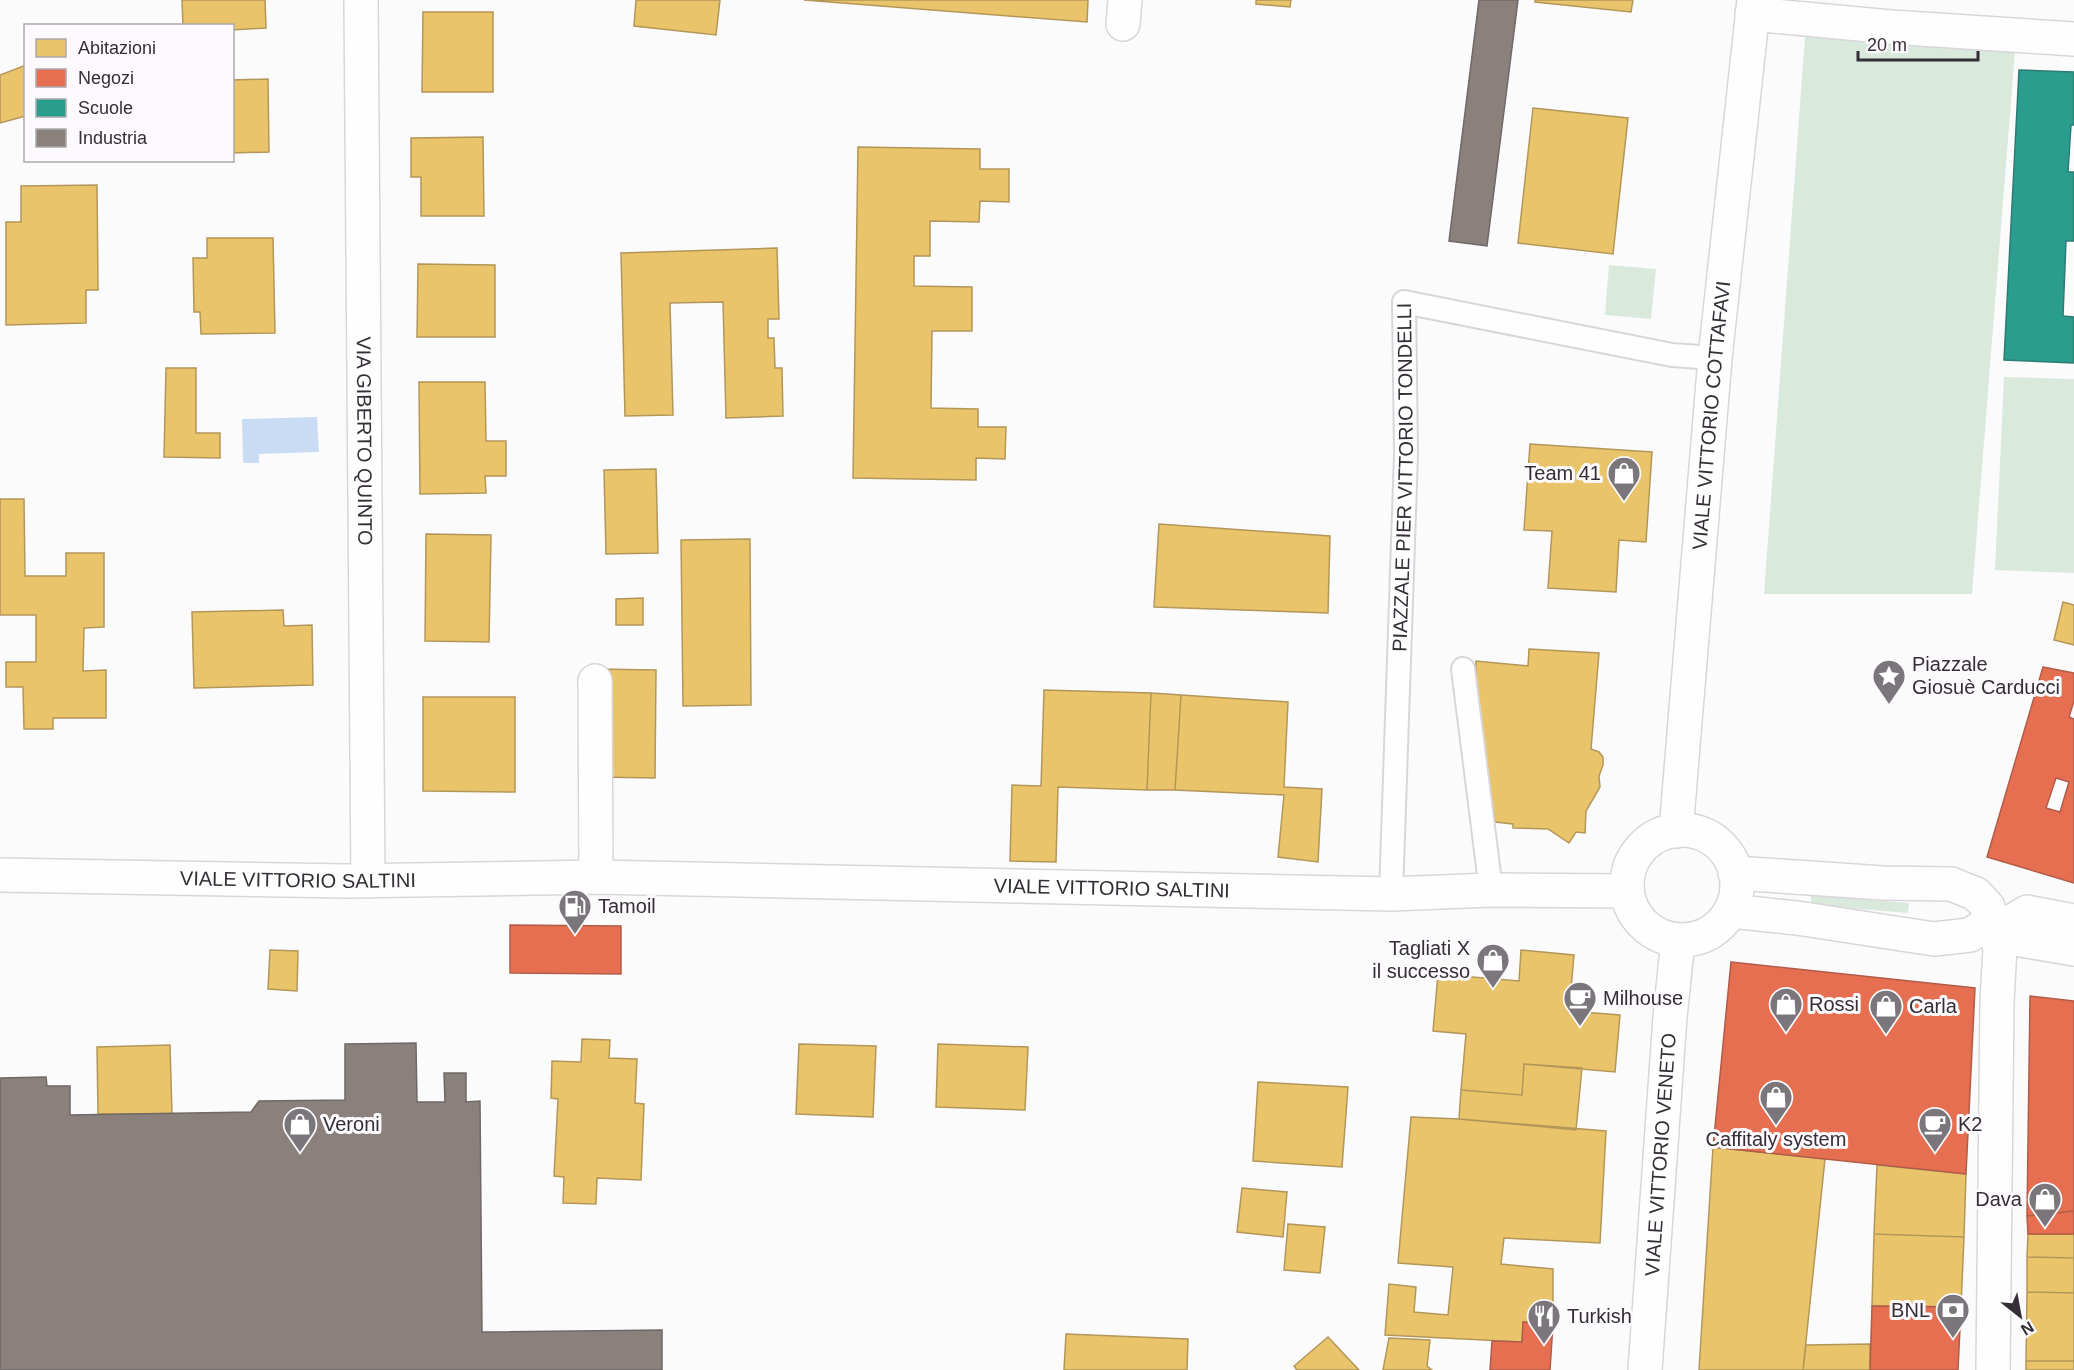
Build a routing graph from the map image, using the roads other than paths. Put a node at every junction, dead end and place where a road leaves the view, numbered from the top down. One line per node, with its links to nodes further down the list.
1 (361, 0): 11 (street, VIA GIBERTO QUINTO)
2 (1753, 7): 3 (street); 4 (street, VIALE VITTORIO COTTAFAVI)
3 (2074, 39)
4 (1715, 358): 7 (street, VIALE VITTORIO COTTAFAVI); 14 (lane, PIAZZALE PIER VITTORIO TONDELLI)
5 (1463, 669): 12 (lane)
6 (595, 681): 10 (street)
7 (1676, 831): 8 (street); 13 (street)
8 (1735, 873): 15 (street); 17 (street)
9 (0, 875): 11 (street, VIALE VITTORIO SALTINI)
10 (596, 877): 11 (street, VIALE VITTORIO SALTINI); 14 (street, VIALE VITTORIO SALTINI)
11 (368, 881)
12 (1491, 890): 13 (street, VIALE VITTORIO SALTINI); 14 (street, VIALE VITTORIO SALTINI)
13 (1627, 891): 18 (street)
14 (1391, 894)
15 (1730, 911): 17 (street); 18 (street)
16 (2074, 921): 17 (street)
17 (2000, 922): 19 (street); 21 (street)
18 (1678, 940): 20 (street, VIALE VITTORIO VENETO)
19 (2074, 949)
20 (1645, 1370)
21 (1993, 1370)

